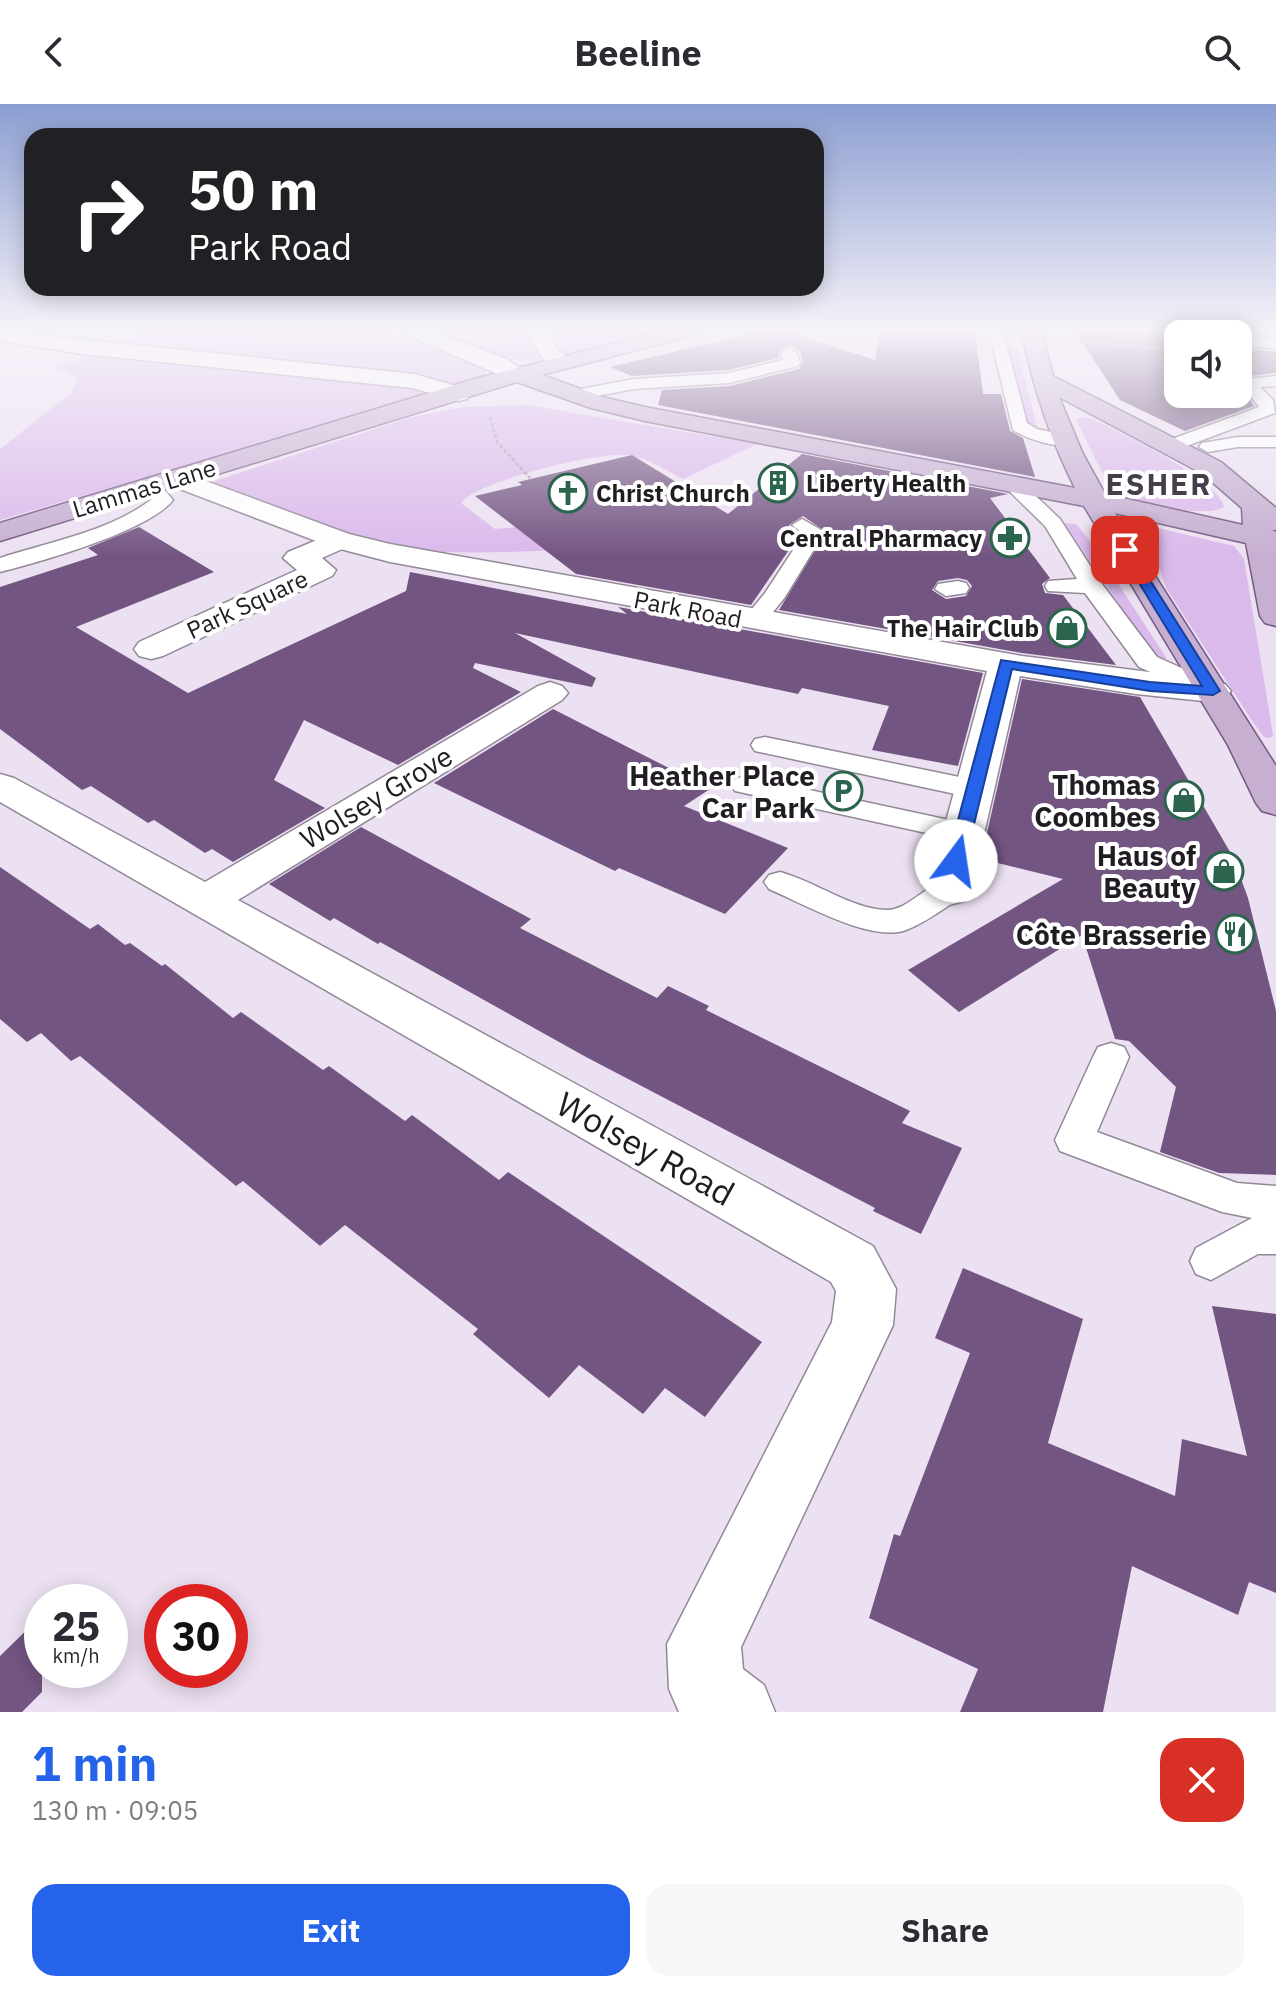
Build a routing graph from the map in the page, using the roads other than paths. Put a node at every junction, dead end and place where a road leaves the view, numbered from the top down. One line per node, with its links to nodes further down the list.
1 (419, 406): 10 (main road, Lammas Lane)
2 (618, 406): 11 (main road)
3 (1014, 406): 7 (lane)
4 (1053, 406): 7 (main road)
5 (1094, 406): 9 (main road)
6 (1268, 406): 9 (lane)
7 (1064, 440): 12 (main road)
8 (1276, 442): 9 (lane)
9 (1176, 449): 15 (main road)
10 (163, 482): 14 (main road, Lammas Lane); 16 (street, Park Road); 17 (lane)
11 (1013, 485): 12 (main road); 21 (lane)
12 (1094, 500): 15 (main road); 26 (main road)
13 (802, 525): 23 (lane)
14 (0, 532)
15 (1270, 533): 22 (main road)
16 (339, 540): 23 (street, Park Road); 24 (street, Park Square)
17 (68, 542): 18 (lane); 19 (lane)
18 (0, 565)
19 (0, 584)
20 (1056, 586): 21 (lane)
21 (1092, 586): 26 (lane)
22 (1276, 616)
23 (754, 621): 25 (street, Park Road)
24 (151, 649)
25 (1006, 663): 26 (street, Park Road); 31 (street)
26 (1213, 691): 32 (main road)
27 (550, 693): 36 (street, Wolsey Grove)
28 (765, 745): 31 (lane)
29 (745, 785): 33 (lane)
30 (0, 786): 36 (street, Wolsey Road)
31 (974, 789): 33 (street)
32 (1273, 789)
33 (963, 832): 35 (street)
34 (780, 882): 35 (lane)
35 (949, 891)
36 (203, 902): 41 (street, Wolsey Road)
37 (1111, 1057): 38 (lane)
38 (1276, 1203)
39 (1276, 1236): 40 (lane)
40 (1211, 1261)
41 (737, 1712)

